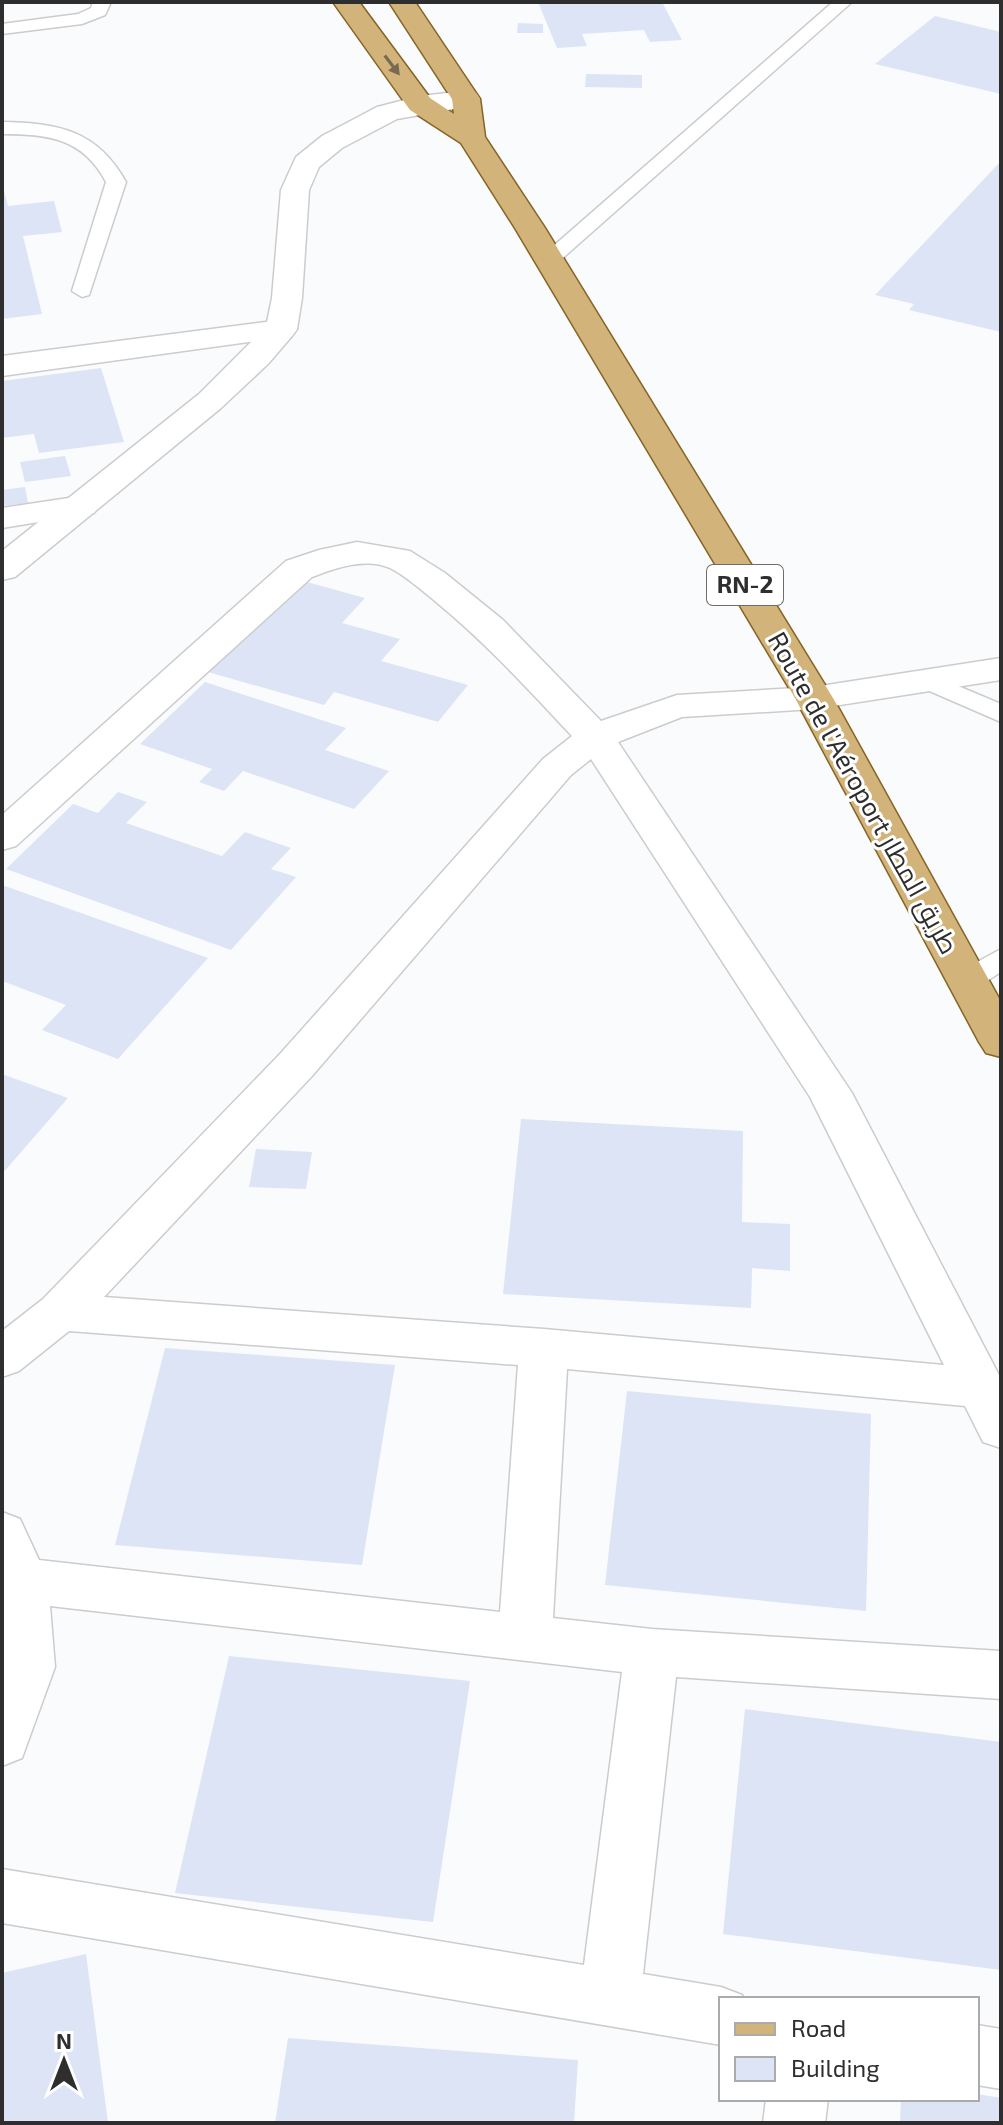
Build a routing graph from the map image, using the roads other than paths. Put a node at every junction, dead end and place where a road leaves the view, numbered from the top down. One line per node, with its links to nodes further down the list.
1 (102, 2): 5 (lane)
2 (346, 2): 7 (main road, RN-2, one-way to 7)
3 (402, 2): 6 (main road, RN-2)
4 (843, 2): 10 (lane)
5 (2, 29)
6 (466, 99): 7 (street); 9 (main road, RN-2)
7 (420, 104): 9 (main road, RN-2); 12 (street)
8 (2, 128): 11 (lane)
9 (471, 137): 10 (main road, Route de l'Aéroport طريق المطار / RN-2)
10 (549, 260): 19 (main road, Route de l'Aéroport طريق المطار / RN-2)
11 (82, 291)
12 (281, 329): 13 (street); 14 (street)
13 (2, 366)
14 (82, 506): 15 (street); 16 (street)
15 (2, 518)
16 (2, 569)
17 (1001, 669): 18 (street)
18 (927, 681): 19 (street); 20 (lane)
19 (814, 698): 21 (street); 24 (main road, Route de l'Aéroport طريق المطار / RN-2)
20 (1001, 714)
21 (595, 737): 22 (street); 26 (street); 29 (street)
22 (2, 837)
23 (1001, 959): 24 (lane)
24 (967, 980): 25 (main road, Route de l'Aéroport طريق المطار / RN-2)
25 (1001, 1042)
26 (60, 1312): 27 (street); 28 (street)
27 (544, 1348): 29 (street); 31 (street)
28 (2, 1358)
29 (991, 1408)
30 (12, 1557): 31 (street); 34 (street)
31 (525, 1638): 32 (street)
32 (652, 1652): 33 (street); 36 (street)
33 (1001, 1675)
34 (2, 1741)
35 (2, 1896): 36 (street)
36 (610, 1997): 37 (street)
37 (719, 2016)
38 (979, 2055): 39 (street)
39 (1001, 2059)
40 (797, 2101): 41 (street)
41 (794, 2123)

